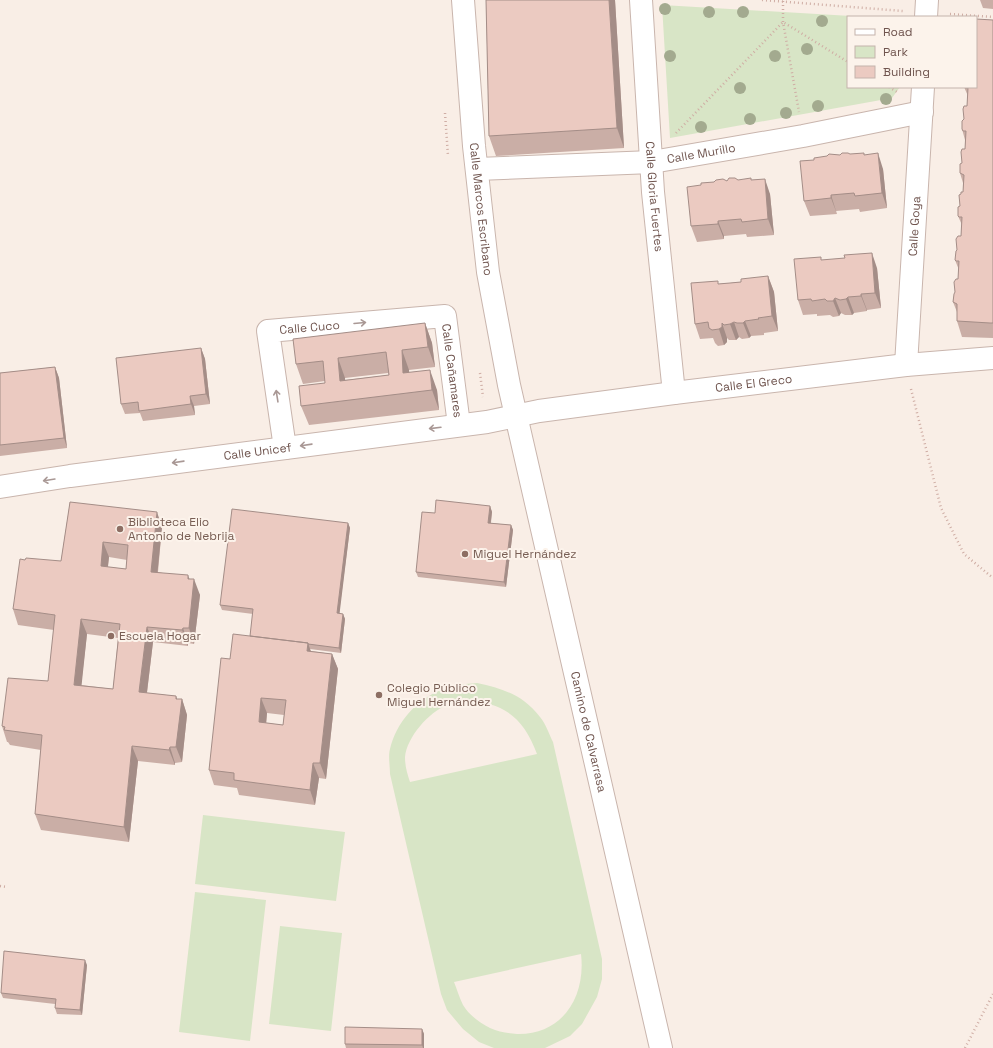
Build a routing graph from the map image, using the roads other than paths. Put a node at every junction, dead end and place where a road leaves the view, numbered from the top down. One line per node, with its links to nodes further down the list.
1 (463, 0): 6 (street, Calle Marcos Escribano)
2 (642, 0): 5 (street, Calle Gloria Fuertes)
3 (923, 88): 4 (street, Calle Goya)
4 (922, 112): 5 (street, Calle Murillo); 9 (street, Calle Goya)
5 (652, 162): 6 (street, Calle Murillo); 10 (street, Calle Gloria Fuertes)
6 (477, 169): 11 (street, Calle Marcos Escribano)
7 (445, 316): 12 (street, Calle Cañamares); 13 (street, Calle Cuco, one-way to 7)
8 (993, 358): 9 (street, Calle El Greco)
9 (906, 365): 10 (street, Calle El Greco)
10 (674, 393): 11 (street, Calle El Greco)
11 (515, 416): 12 (street, Calle Unicef); 15 (street, Camino de Calvarrasa)
12 (459, 425): 13 (street, Calle Unicef, one-way to 13)
13 (285, 448): 14 (street, Calle Unicef, one-way to 14)
14 (0, 487)
15 (661, 1048)

